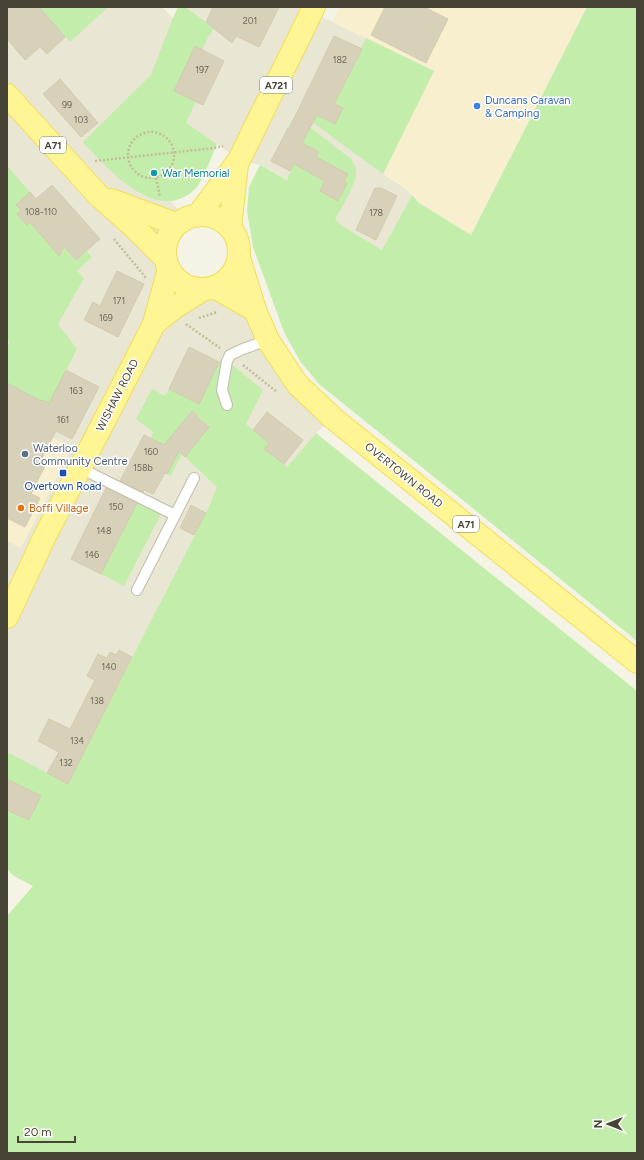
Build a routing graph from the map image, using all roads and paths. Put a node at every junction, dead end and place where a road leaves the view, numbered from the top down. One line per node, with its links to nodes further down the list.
1 (314, 7): 3 (main road, A721)
2 (7, 95): 6 (main road, A71)
3 (249, 140): 4 (path); 7 (main road, A721)
4 (175, 152): 5 (path); 5 (path); 5 (path)
5 (128, 157): 6 (path)
6 (69, 163): 8 (main road, A71)
7 (238, 163): 9 (main road, A721); 11 (main road, A721)
8 (99, 196): 10 (main road, A71); 14 (main road, A71)
9 (199, 214): 10 (main road); 11 (main road)
10 (176, 224): 14 (main road)
11 (230, 227): 13 (main road)
12 (110, 234): 16 (path)
13 (239, 258): 15 (main road); 17 (main road, OVERTOWN ROAD / A71)
14 (167, 264): 15 (main road); 16 (main road, WISHAW ROAD)
15 (209, 288): 17 (main road); 21 (main road, WISHAW ROAD)
16 (162, 294): 21 (main road, WISHAW ROAD)
17 (255, 310): 22 (main road, OVERTOWN ROAD / A71)
18 (218, 311): 19 (path)
19 (198, 318)
20 (192, 320): 23 (path)
21 (154, 324): 26 (main road, WISHAW ROAD)
22 (268, 340): 23 (lane); 31 (main road, OVERTOWN ROAD / A71)
23 (230, 355): 24 (path); 25 (lane)
24 (280, 394)
25 (227, 405)
26 (80, 468): 28 (lane); 30 (main road, WISHAW ROAD)
27 (194, 478): 28 (lane)
28 (175, 515): 29 (lane)
29 (137, 590)
30 (7, 617)
31 (637, 662)

